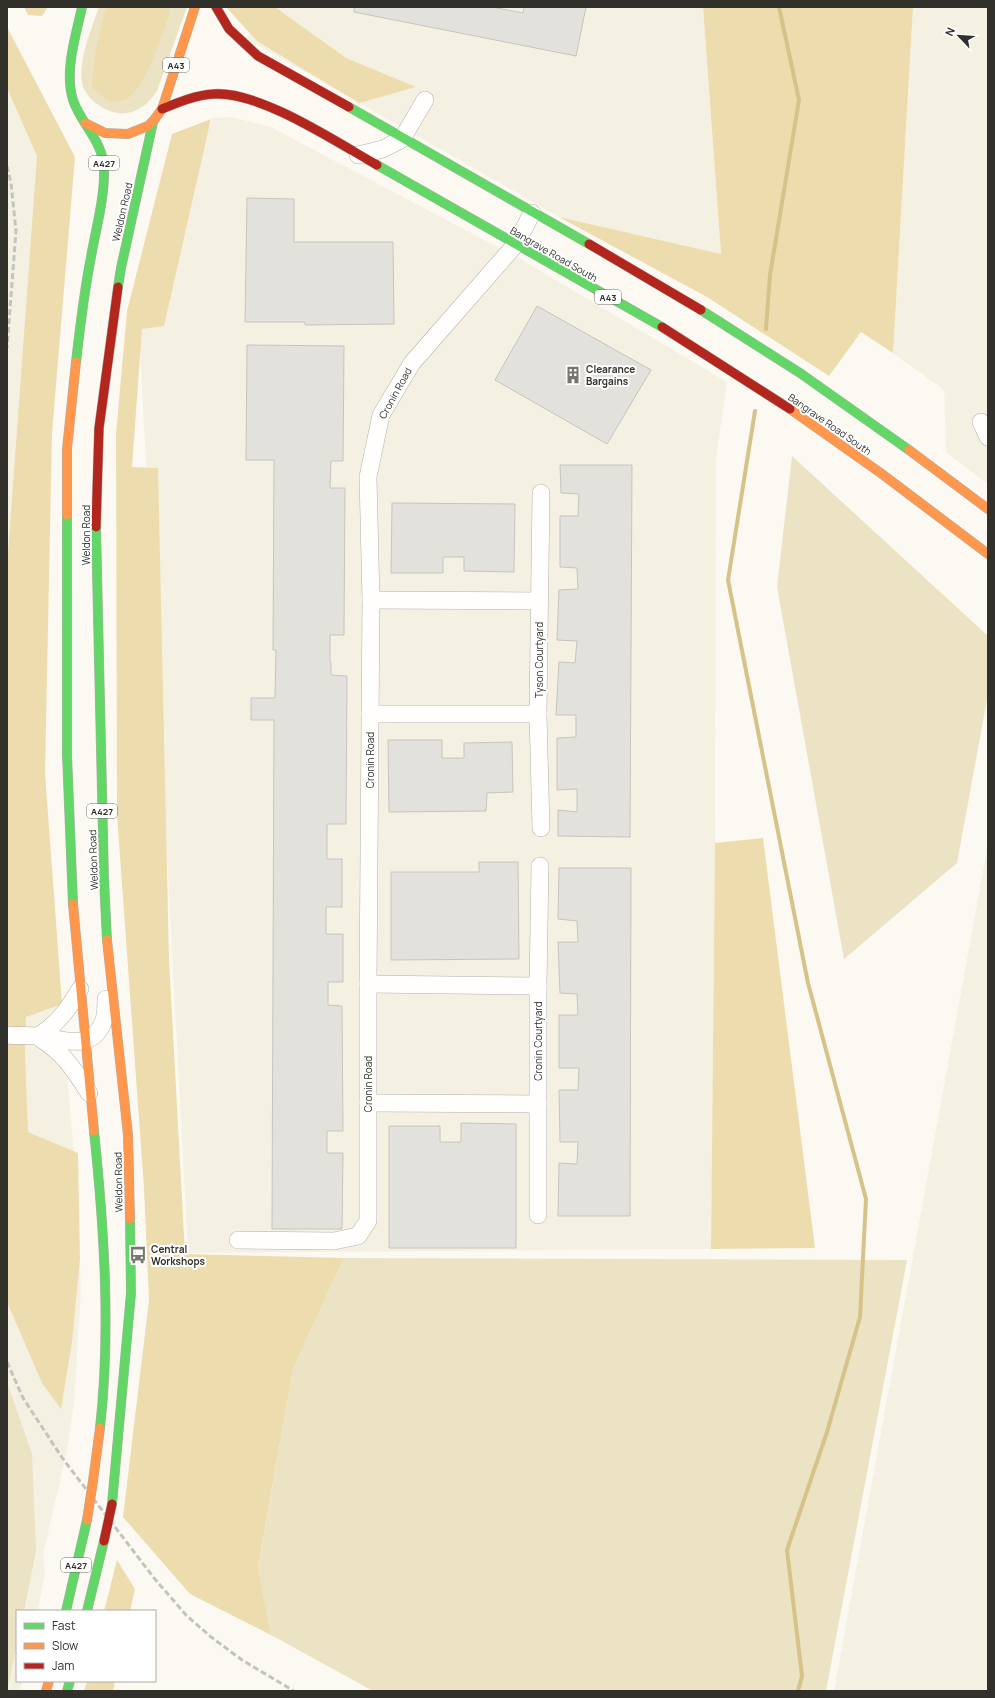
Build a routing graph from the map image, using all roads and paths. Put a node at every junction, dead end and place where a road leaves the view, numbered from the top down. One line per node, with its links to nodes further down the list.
1 (82, 7): 7 (highway, Weldon Road)
2 (195, 7): 5 (highway, A43)
3 (216, 7): 8 (highway)
4 (425, 100): 8 (street)
5 (162, 108): 6 (highway, A43); 9 (highway, Bangrave Road South / A43)
6 (153, 122): 7 (highway, A43); 23 (highway, Weldon Road / A427)
7 (85, 123): 26 (highway, Weldon Road / A427)
8 (402, 139): 9 (street); 10 (highway)
9 (358, 155): 11 (highway, Bangrave Road South / A43)
10 (532, 212): 11 (street, Cronin Road); 15 (highway)
11 (516, 244): 16 (highway, Bangrave Road South / A43); 17 (street, Cronin Road)
12 (981, 422): 13 (street)
13 (988, 437)
14 (540, 493): 18 (street, Tyson Courtyard)
15 (988, 509)
16 (988, 554)
17 (371, 600): 18 (street); 19 (street, Cronin Road)
18 (539, 601): 20 (street, Tyson Courtyard)
19 (370, 714): 20 (street); 24 (street, Cronin Road)
20 (538, 714): 21 (street, Tyson Courtyard)
21 (541, 828)
22 (540, 866): 25 (street, Cronin Courtyard)
23 (108, 959): 29 (street); 36 (highway, Weldon Road / A427, bridge)
24 (368, 984): 25 (street); 31 (street, Cronin Road)
25 (538, 986): 32 (street, Cronin Courtyard)
26 (80, 989): 28 (street); 29 (highway, Weldon Road / A427)
27 (7, 1035): 28 (street)
28 (38, 1036): 29 (street); 30 (street)
29 (85, 1041): 30 (highway, Weldon Road / A427)
30 (90, 1096): 35 (highway, Weldon Road / A427, bridge)
31 (368, 1103): 32 (street); 34 (street, Cronin Road)
32 (538, 1104): 33 (street, Cronin Courtyard)
33 (538, 1215)
34 (238, 1240)
35 (66, 1610)
36 (87, 1610)

